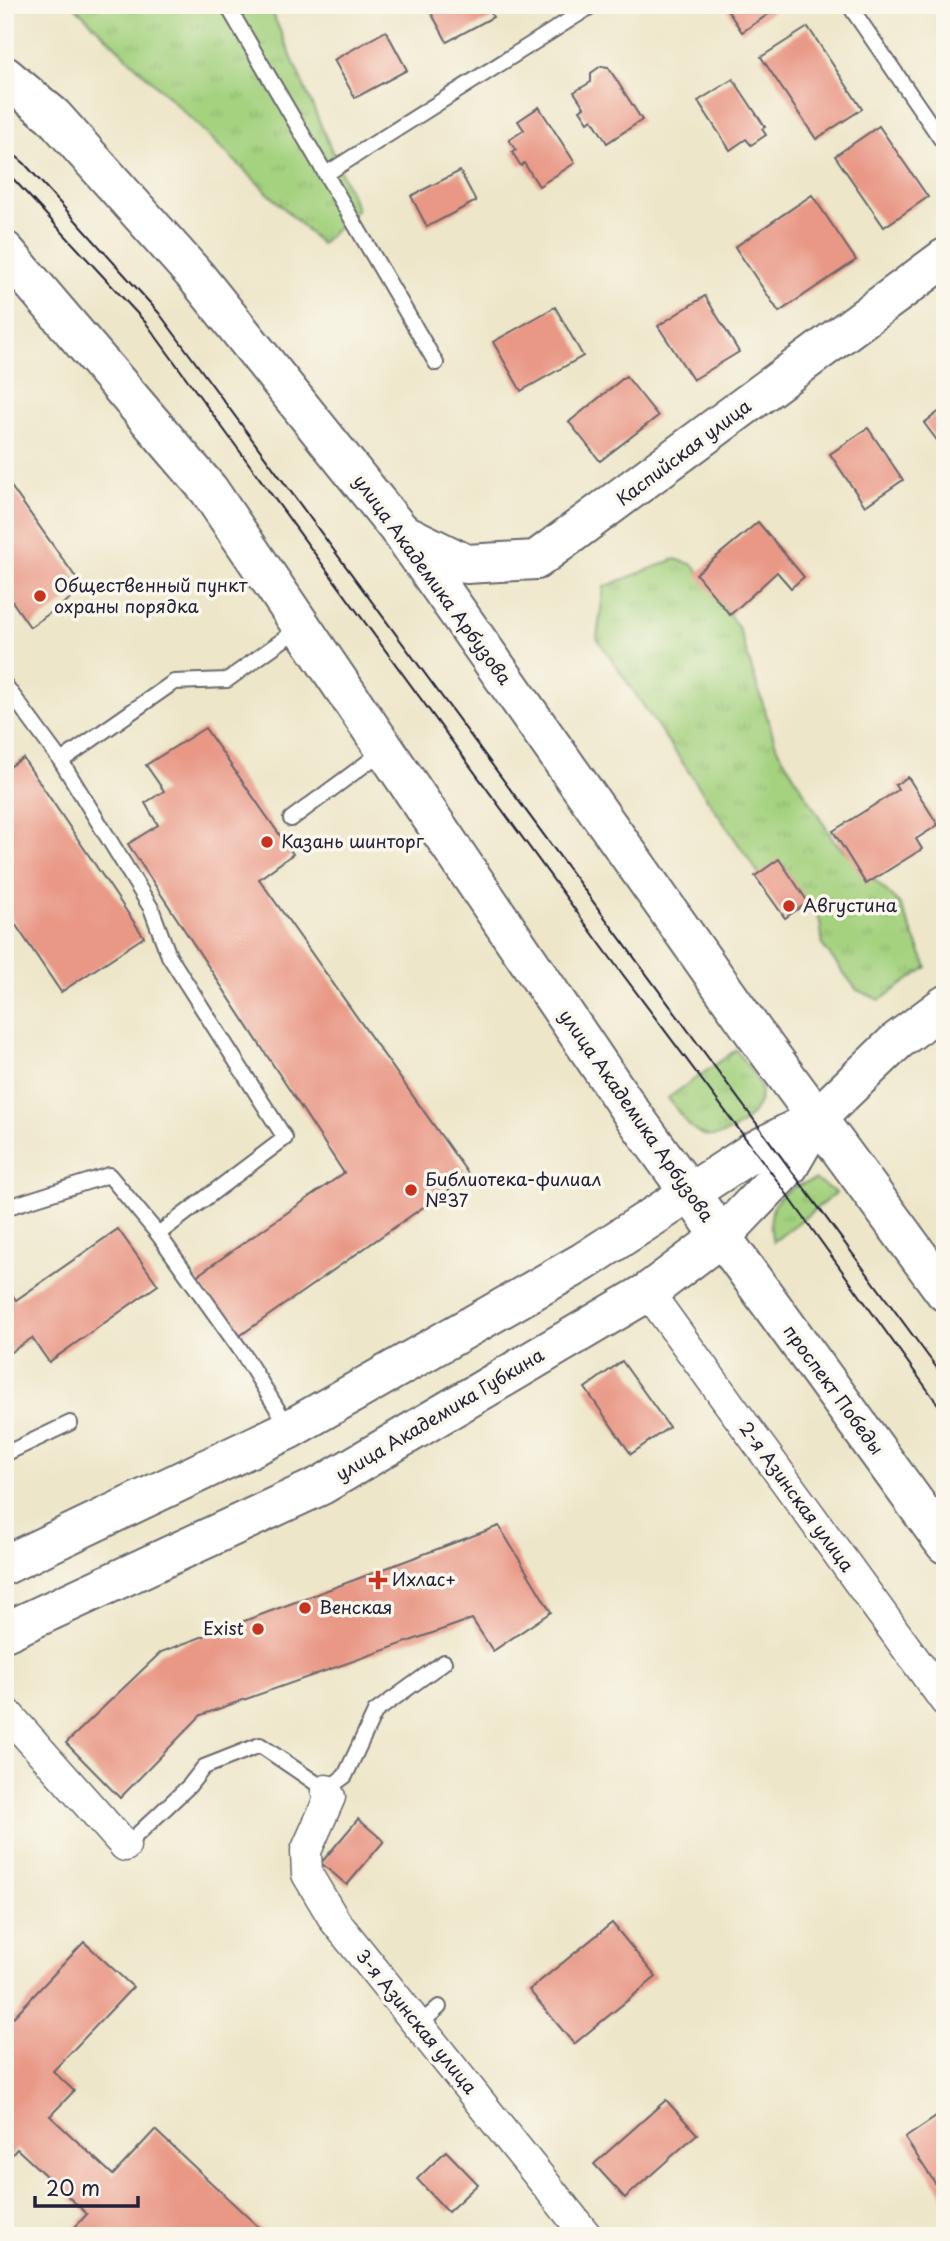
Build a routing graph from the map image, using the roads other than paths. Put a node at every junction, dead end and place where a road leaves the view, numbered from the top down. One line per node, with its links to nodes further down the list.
1 (227, 5): 6 (lane)
2 (593, 5): 6 (lane)
3 (849, 5): 5 (lane)
4 (5, 76): 10 (main road, улица Академика Арбузова)
5 (945, 145)
6 (326, 174): 9 (lane)
7 (5, 251): 11 (main road, улица Академика Арбузова)
8 (945, 258): 10 (main road, Каспийская улица)
9 (436, 363)
10 (401, 532): 18 (main road, улица Академика Арбузова)
11 (304, 626): 14 (main road, улица Академика Арбузова); 15 (lane)
12 (5, 685): 13 (lane)
13 (10, 701): 15 (lane)
14 (387, 749): 16 (lane); 19 (main road, улица Академика Арбузова)
15 (61, 761): 21 (lane)
16 (291, 818)
17 (945, 1004): 18 (main road, улица Академика Губкина)
18 (817, 1118): 19 (main road, улица Академика Губкина); 22 (main road, улица Академика Губкина); 24 (main road)
19 (688, 1192): 22 (main road, улица Академика Арбузова); 26 (main road, улица Академика Губкина)
20 (5, 1208): 21 (lane)
21 (158, 1234): 26 (lane)
22 (720, 1237): 23 (main road, улица Академика Губкина); 28 (main road, проспект Победы)
23 (648, 1292): 30 (main road, улица Академика Губкина); 32 (street, 2-я Азинская улица)
24 (945, 1292)
25 (70, 1423): 27 (lane)
26 (290, 1429): 29 (main road, улица Академика Губкина)
27 (5, 1454)
28 (945, 1544)
29 (5, 1565)
30 (5, 1632)
31 (444, 1662): 34 (lane)
32 (945, 1701)
33 (5, 1711): 35 (street)
34 (326, 1790): 35 (lane); 36 (street, 3-я Азинская улица)
35 (125, 1846)
36 (587, 2236)

